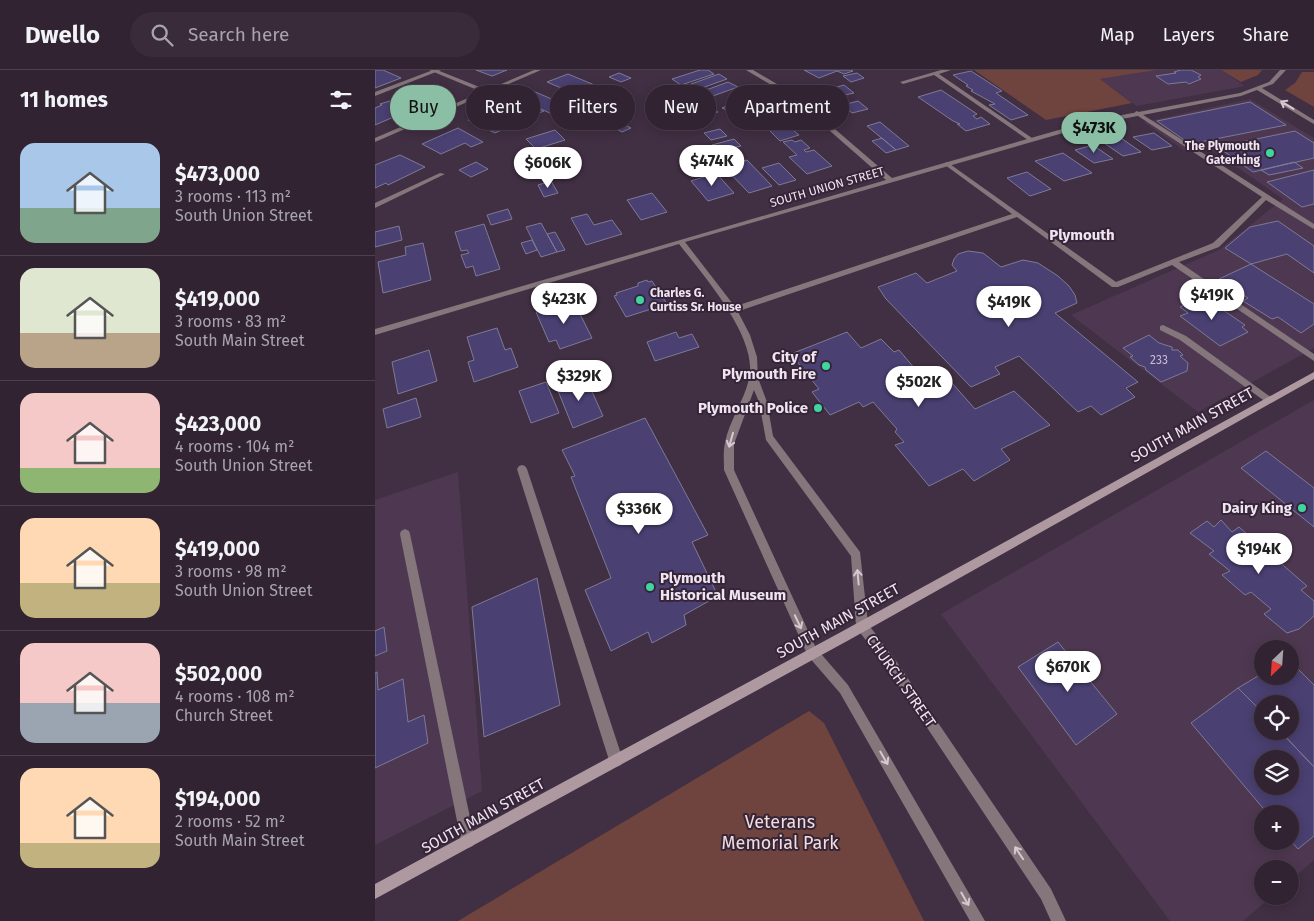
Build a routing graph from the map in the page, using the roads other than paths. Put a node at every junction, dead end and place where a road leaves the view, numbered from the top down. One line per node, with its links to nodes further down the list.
1 (435, 70): 9 (street); 12 (street)
2 (538, 70): 10 (street)
3 (762, 70): 6 (street)
4 (947, 70): 7 (street)
5 (1283, 70): 11 (street, SOUTH UNION STREET)
6 (751, 71): 20 (street)
7 (935, 73): 8 (street); 16 (street)
8 (903, 82)
9 (470, 85)
10 (503, 85)
11 (1259, 89): 14 (street, SOUTH UNION STREET); 15 (street, one-way to 11)
12 (375, 94)
13 (466, 101): 17 (street)
14 (1137, 113): 16 (street, SOUTH UNION STREET); 21 (street)
15 (1314, 122)
16 (1030, 139): 18 (street, SOUTH UNION STREET)
17 (375, 140)
18 (947, 164): 20 (street, SOUTH UNION STREET); 23 (street)
19 (441, 174): 22 (street)
20 (891, 181): 25 (street, SOUTH UNION STREET)
21 (1266, 198): 24 (street); 26 (street)
22 (375, 206)
23 (1017, 215): 26 (street); 27 (street)
24 (1314, 227)
25 (681, 241): 27 (street, CHURCH STREET); 29 (street, SOUTH UNION STREET)
26 (1173, 262): 30 (street)
27 (733, 310): 32 (street, CHURCH STREET)
28 (1163, 328): 33 (street)
29 (375, 332)
30 (1314, 358)
31 (1314, 375): 33 (main road, SOUTH MAIN STREET)
32 (754, 378): 36 (street, CHURCH STREET, one-way to 32); 37 (street, CHURCH STREET, one-way to 37)
33 (1269, 400): 36 (main road, SOUTH MAIN STREET)
34 (522, 469): 38 (street)
35 (405, 534): 39 (street)
36 (862, 626): 37 (main road, SOUTH MAIN STREET); 42 (street, CHURCH STREET, one-way to 36)
37 (812, 652): 38 (main road, SOUTH MAIN STREET); 41 (street, CHURCH STREET, one-way to 41)
38 (616, 760): 39 (main road, SOUTH MAIN STREET)
39 (468, 841): 40 (main road, SOUTH MAIN STREET)
40 (375, 892)
41 (978, 921)
42 (1059, 921)

